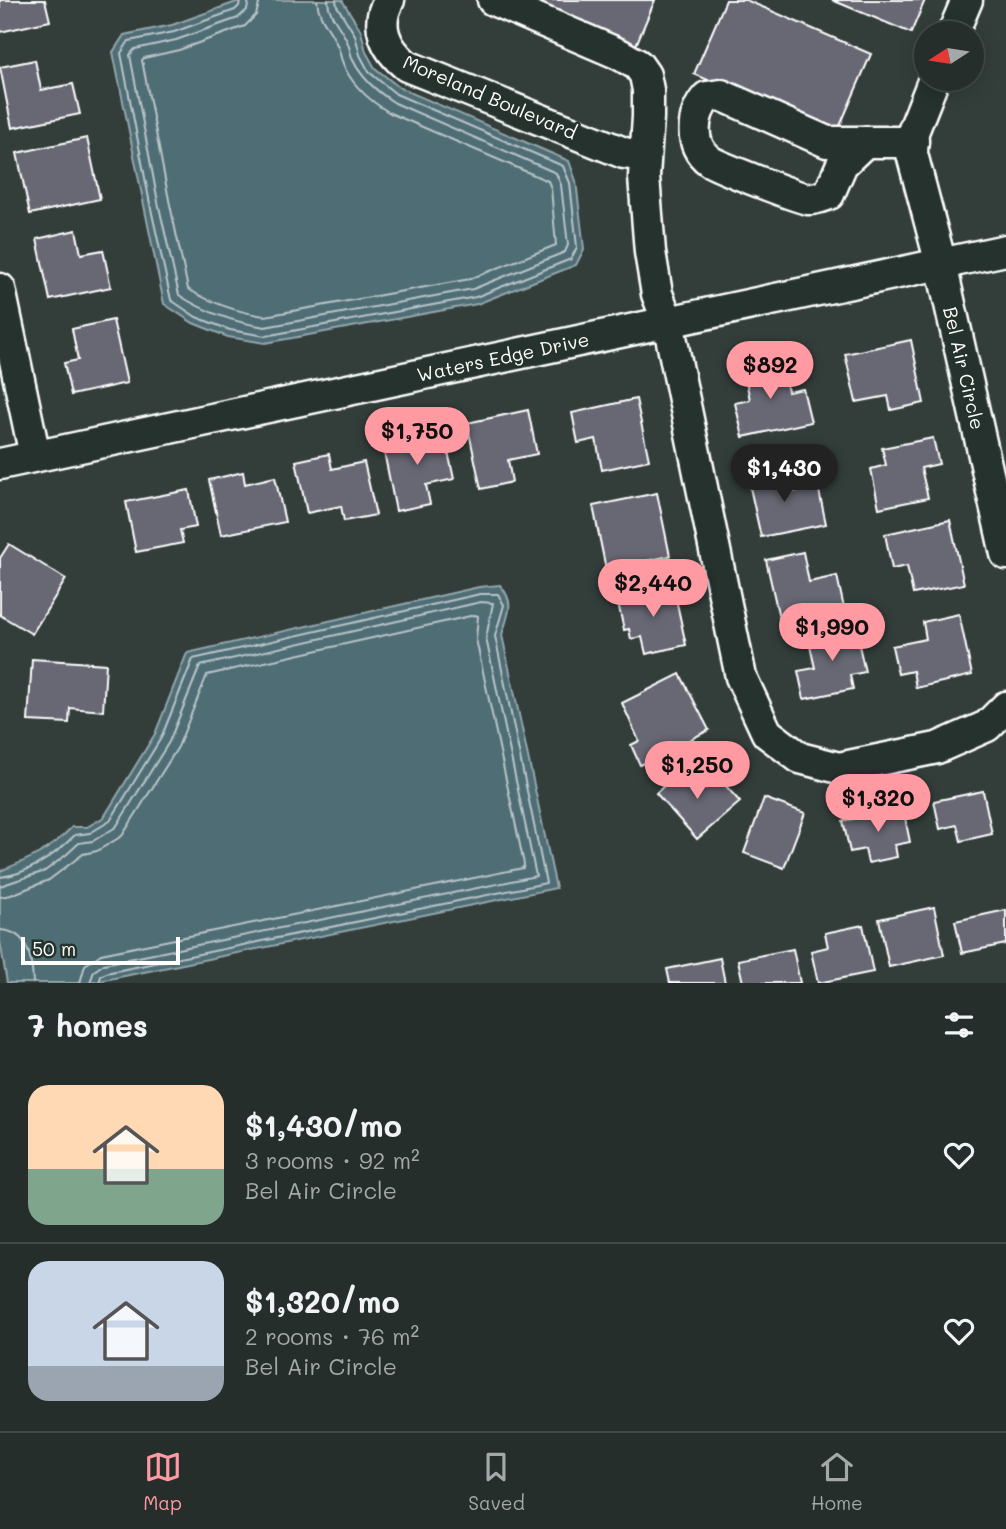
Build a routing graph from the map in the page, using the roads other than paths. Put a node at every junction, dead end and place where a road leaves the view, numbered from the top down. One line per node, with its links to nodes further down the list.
1 (493, 0): 8 (street)
2 (967, 0): 4 (street)
3 (382, 4): 8 (street, Moreland Boulevard)
4 (958, 21)
5 (928, 91): 6 (street)
6 (913, 142): 7 (street); 10 (street, Bel Air Circle)
7 (864, 143): 7 (street)
8 (644, 156): 12 (street)
9 (1006, 250): 10 (street, Waters Edge Drive)
10 (941, 264): 12 (street, Waters Edge Drive); 15 (street, Bel Air Circle)
11 (0, 289): 13 (street)
12 (668, 322): 13 (street, Waters Edge Drive); 16 (street)
13 (36, 456): 14 (street, Waters Edge Drive)
14 (0, 464)
15 (1006, 554)
16 (1006, 707)

